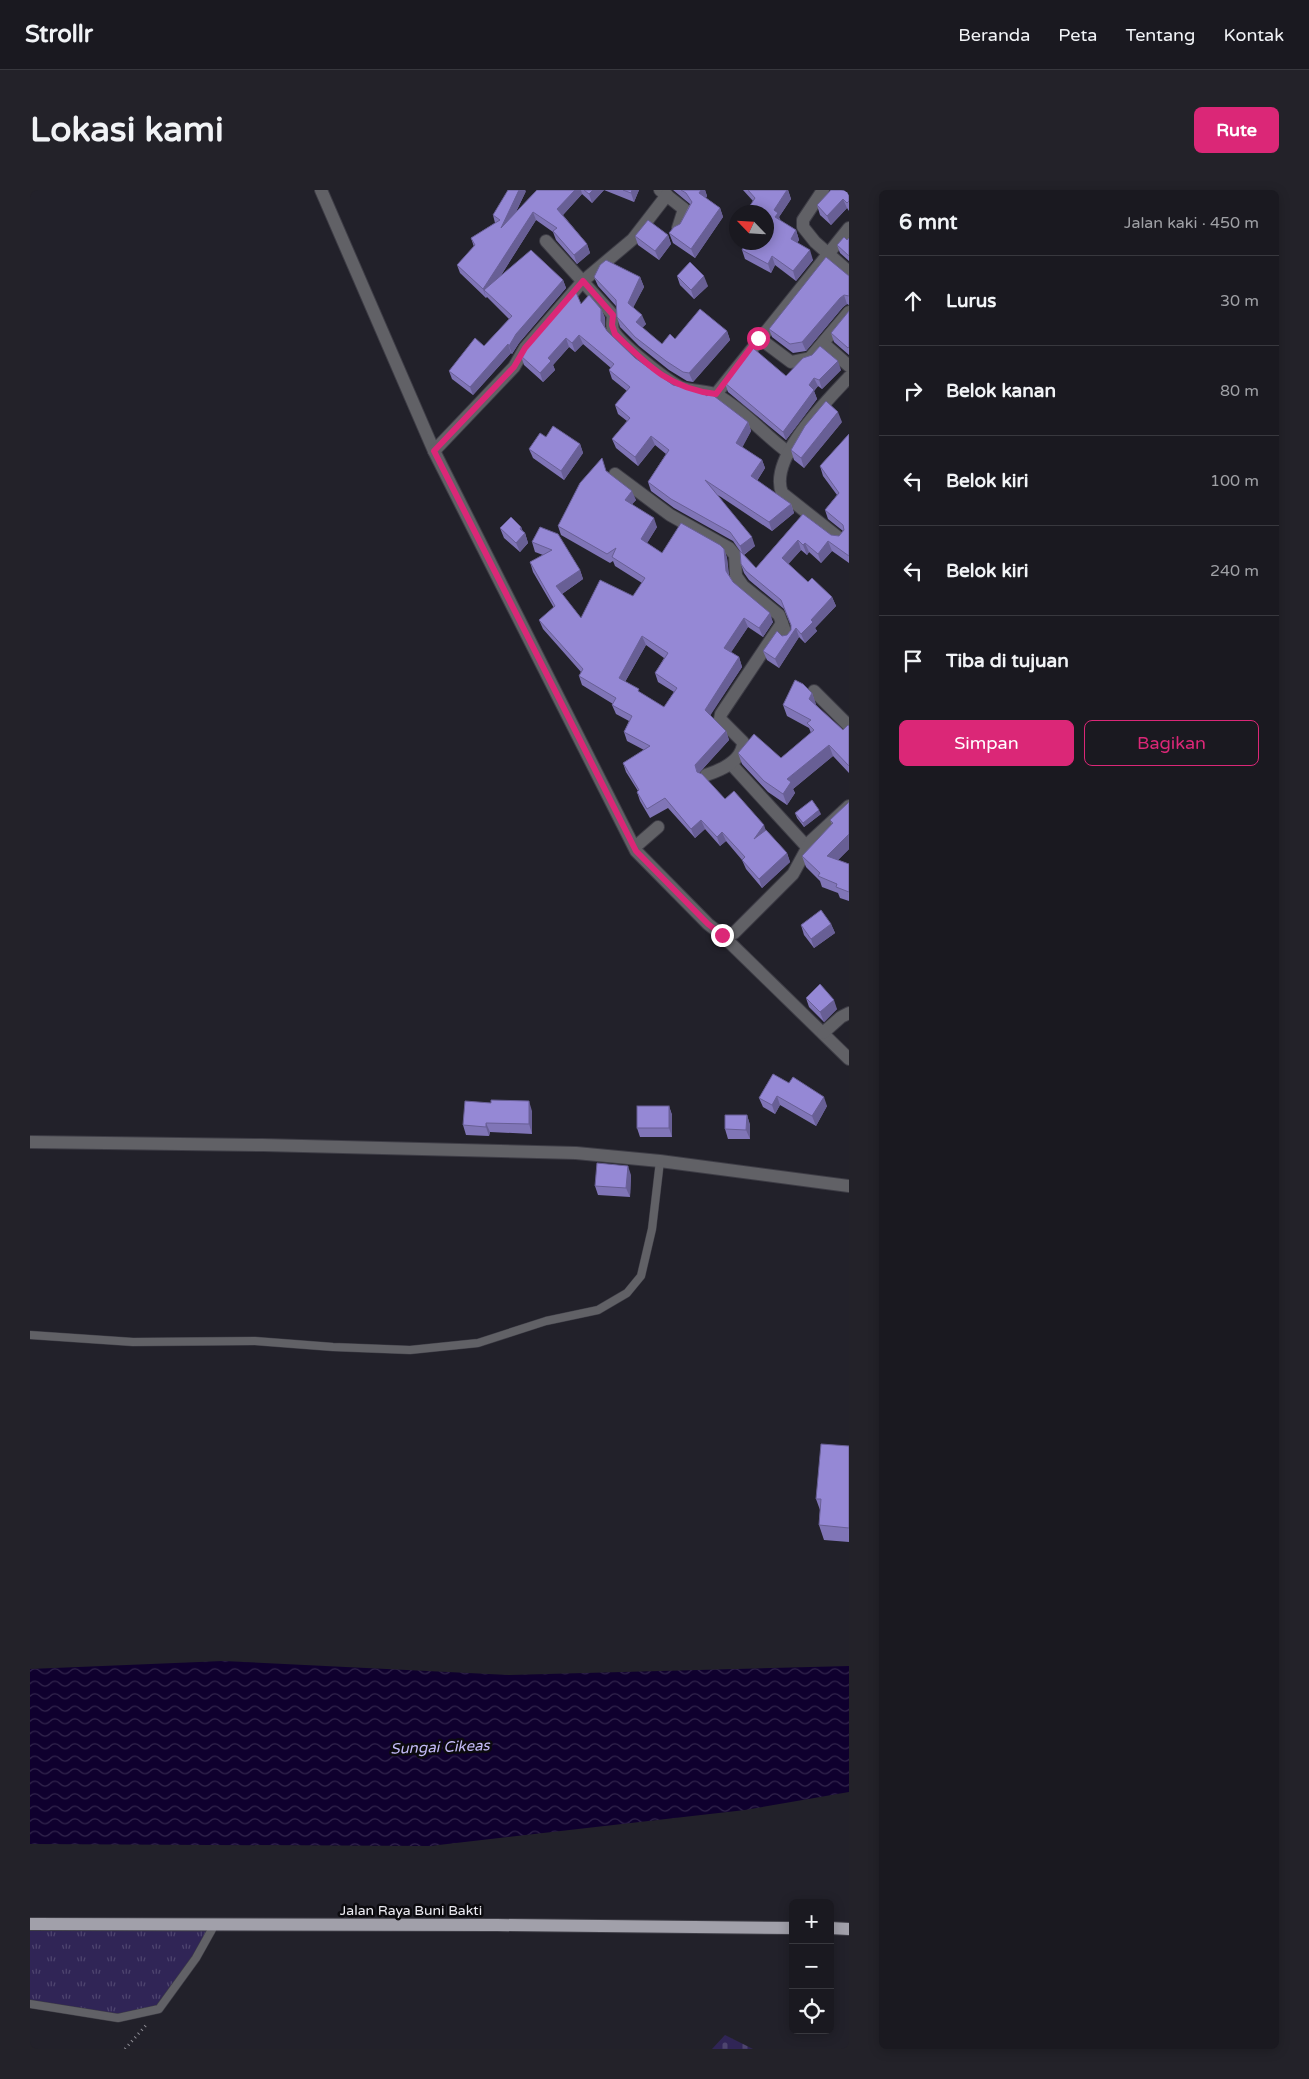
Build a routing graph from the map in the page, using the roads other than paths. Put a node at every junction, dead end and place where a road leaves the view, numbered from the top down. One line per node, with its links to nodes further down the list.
1 (321, 190): 16 (street)
2 (823, 190): 7 (street)
3 (664, 193): 4 (street); 9 (street)
4 (678, 228)
5 (849, 228): 7 (street)
6 (546, 241): 9 (street)
7 (828, 254): 8 (street); 11 (street)
8 (849, 272)
9 (583, 281): 15 (street); 16 (street)
10 (849, 312): 12 (street)
11 (758, 338): 12 (street); 15 (street)
12 (824, 343): 13 (street)
13 (849, 366)
14 (849, 377): 17 (street)
15 (716, 394): 17 (street)
16 (434, 451): 28 (street)
17 (789, 453): 19 (street)
18 (614, 474): 20 (street)
19 (839, 538)
20 (782, 623): 21 (street); 24 (street)
21 (787, 637)
22 (814, 691): 23 (street)
23 (849, 726)
24 (731, 764): 25 (street); 29 (street)
25 (706, 775)
26 (849, 806): 29 (street)
27 (658, 827): 28 (street)
28 (635, 847): 30 (street)
29 (808, 848): 30 (street)
30 (722, 935): 32 (street)
31 (849, 1013): 32 (street)
32 (823, 1033): 33 (street)
33 (849, 1059)
34 (30, 1142): 35 (street)
35 (660, 1161): 36 (street); 37 (lane)
36 (849, 1186)
37 (30, 1335)
38 (30, 1924): 39 (main road, Jalan Raya Buni Bakti)
39 (215, 1924): 40 (main road, Jalan Raya Buni Bakti); 43 (lane)
40 (789, 1928)
41 (834, 1928): 42 (main road)
42 (849, 1929)
43 (30, 2004)

